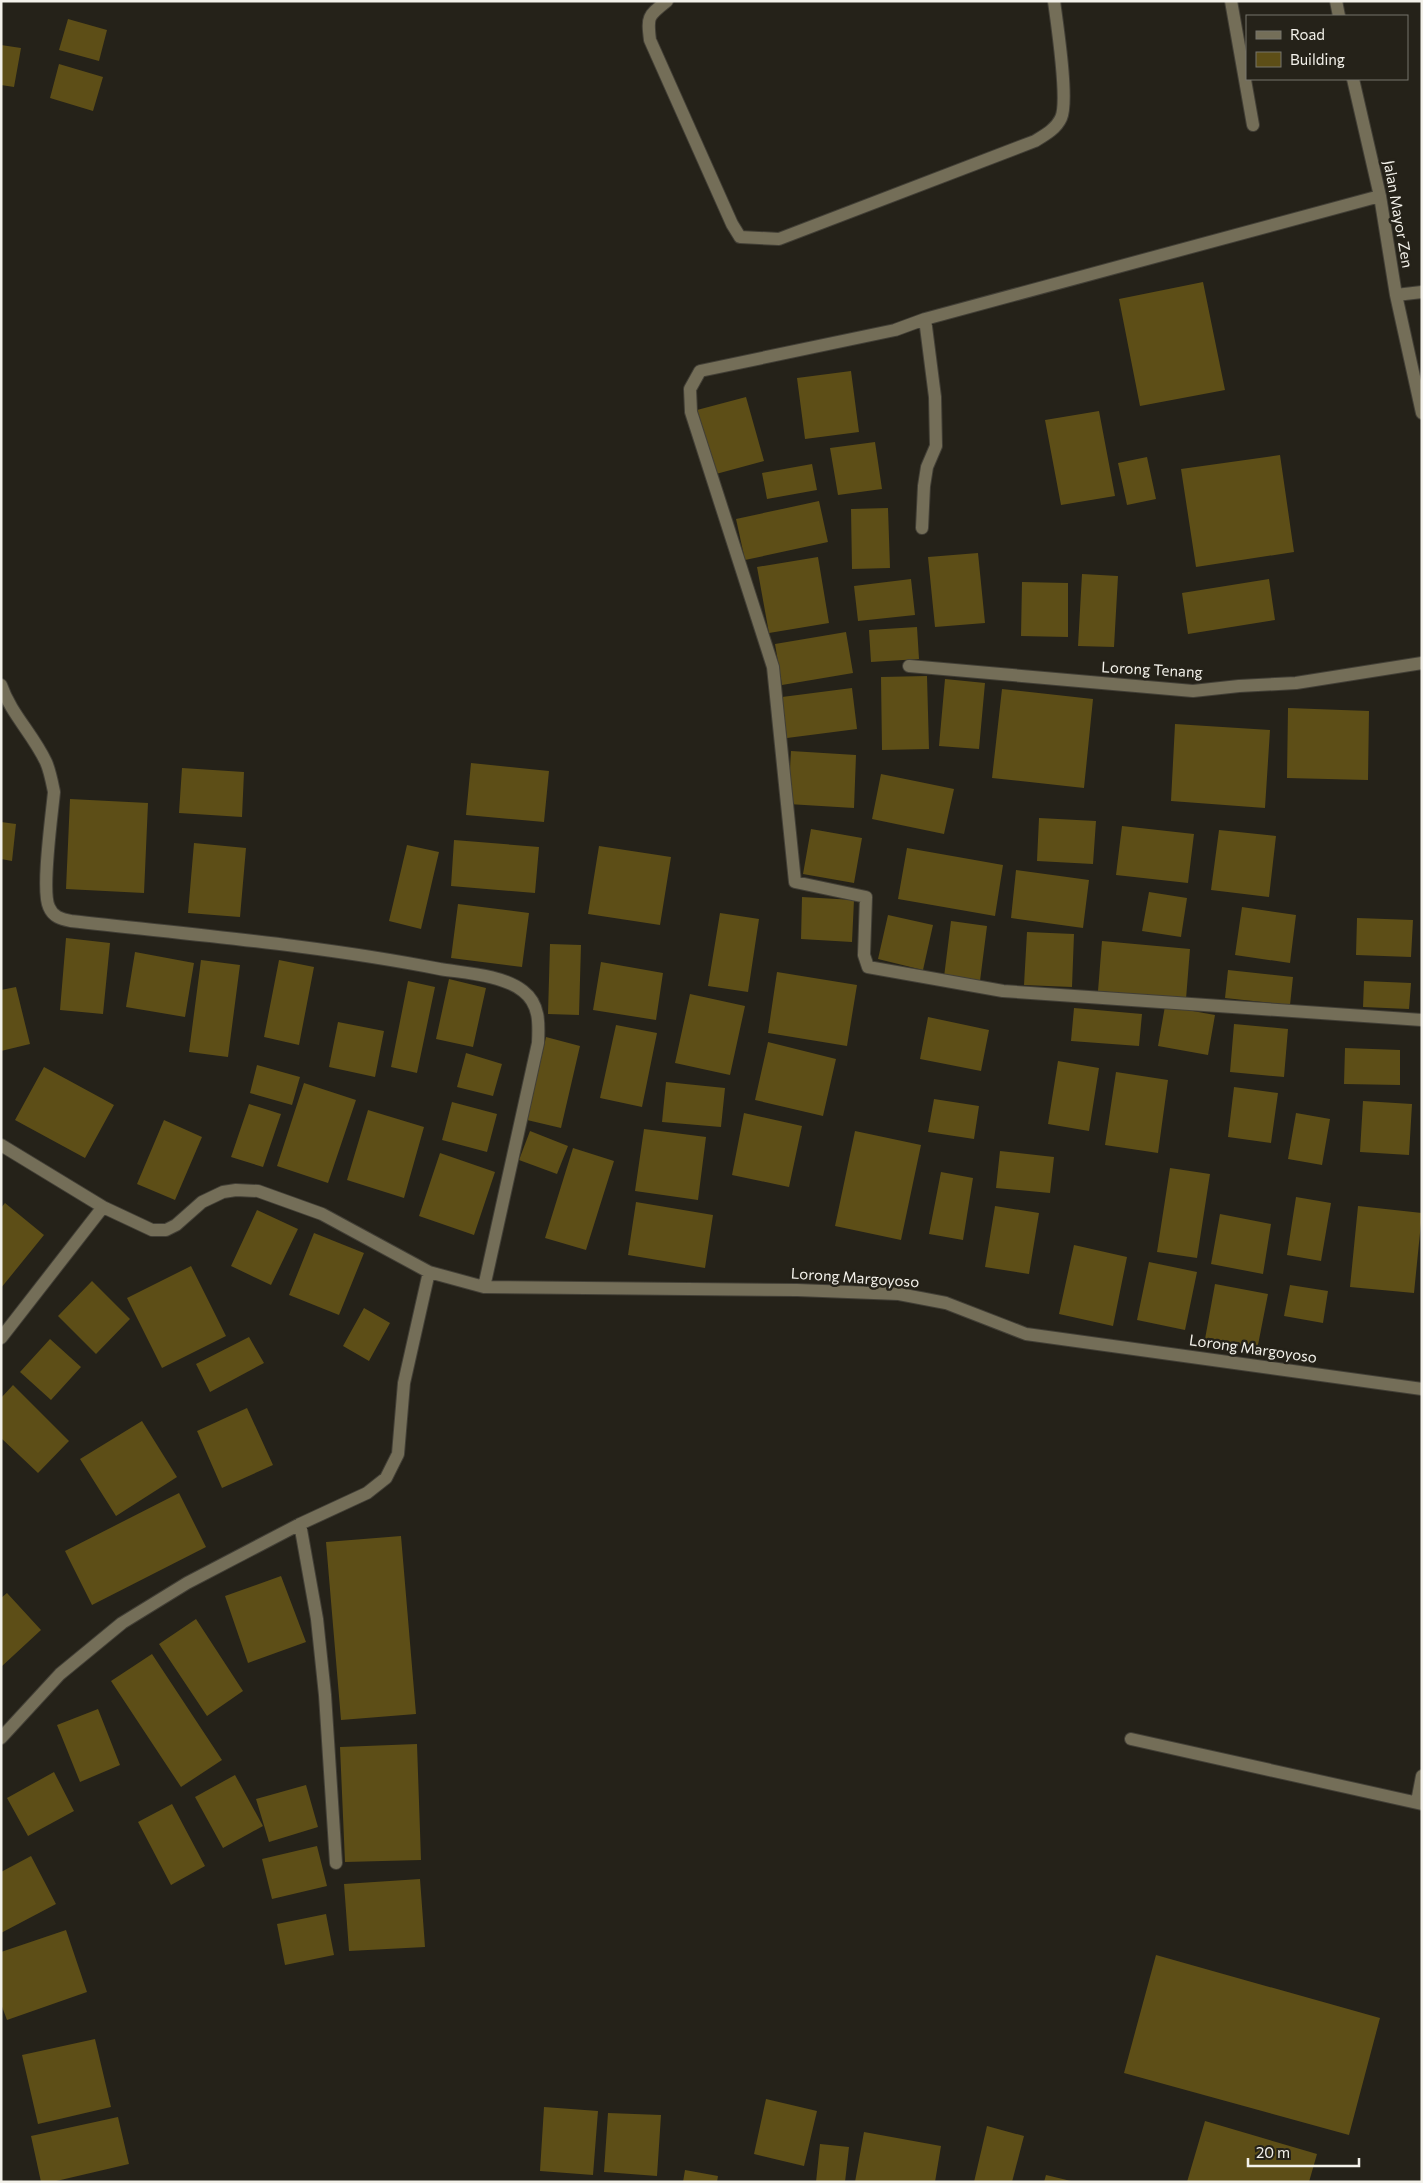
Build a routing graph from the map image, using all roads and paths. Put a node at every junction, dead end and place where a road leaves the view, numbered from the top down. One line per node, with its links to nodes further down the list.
1 (667, 1): 2 (street)
2 (1054, 1)
3 (1231, 1): 6 (street)
4 (1336, 1): 5 (street)
5 (1340, 15)
6 (1242, 36): 7 (street)
7 (1246, 68)
8 (1247, 80): 10 (street)
9 (1354, 80): 11 (street, Jalan Mayor Zen)
10 (1253, 125)
11 (1380, 196): 13 (street, Jalan Mayor Zen); 14 (street)
12 (1422, 292): 13 (street)
13 (1396, 295): 15 (street, Jalan Mayor Zen)
14 (925, 319): 16 (street); 20 (street)
15 (1422, 413)
16 (922, 528)
17 (1422, 663): 18 (street, Lorong Tenang)
18 (909, 666)
19 (1, 684): 24 (street)
20 (1422, 1020)
21 (1, 1145): 22 (street)
22 (103, 1207): 23 (street, Lorong Margoyoso); 25 (street)
23 (429, 1272): 24 (street, Lorong Margoyoso); 27 (street)
24 (484, 1287): 26 (street, Lorong Margoyoso)
25 (1, 1338)
26 (1422, 1388)
27 (300, 1524): 28 (street); 32 (street)
28 (1, 1738)
29 (1131, 1739): 31 (street)
30 (1422, 1776): 31 (street)
31 (1419, 1803)
32 (336, 1863)

